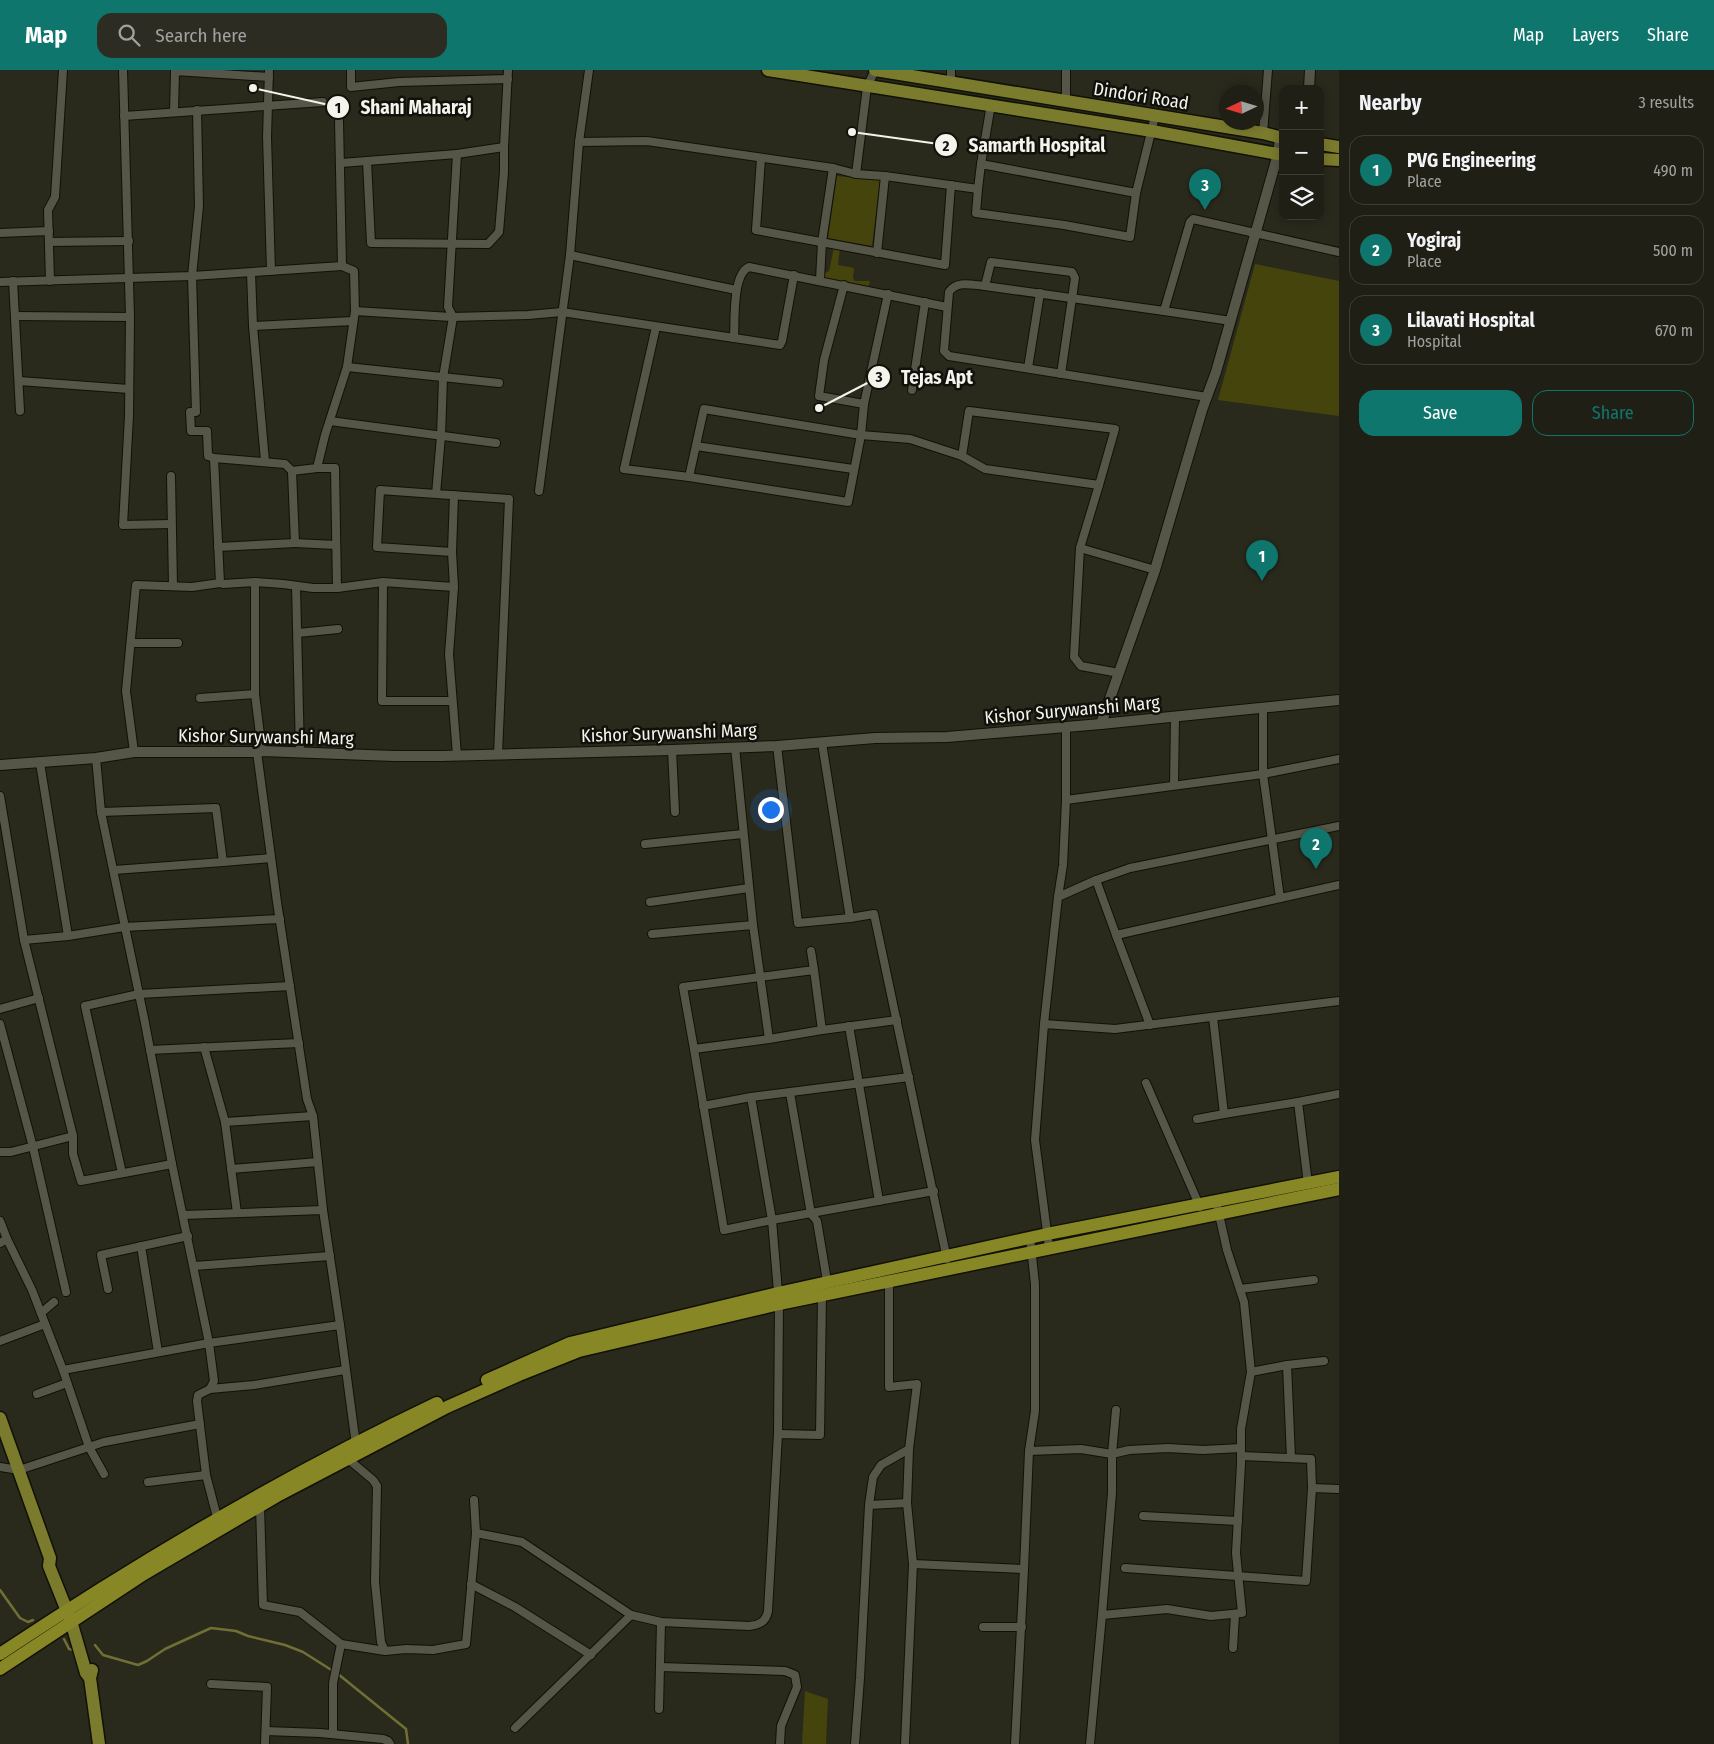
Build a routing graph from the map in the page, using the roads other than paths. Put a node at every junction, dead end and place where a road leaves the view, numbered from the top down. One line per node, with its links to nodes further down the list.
1 (63, 70): 49 (street)
2 (123, 70): 24 (street)
3 (351, 70): 14 (street)
4 (462, 70): 14 (street)
5 (508, 70): 15 (street)
6 (589, 70): 30 (street)
7 (768, 70): 17 (main road)
8 (875, 70): 13 (main road, Dindori Road); 17 (street)
9 (1066, 70): 19 (street)
10 (1268, 70): 28 (street)
11 (1310, 70): 16 (street)
12 (269, 74): 21 (street); 23 (street)
13 (951, 76): 19 (main road, Dindori Road)
14 (461, 79): 15 (street)
15 (508, 79): 32 (street)
16 (1309, 85)
17 (867, 87): 20 (main road); 44 (street)
18 (324, 102): 21 (street)
19 (1066, 102): 25 (main road, Dindori Road)
20 (991, 104): 27 (main road); 42 (street)
21 (268, 105): 22 (street); 60 (street)
22 (197, 110): 23 (street); 63 (street)
23 (174, 112): 24 (street)
24 (124, 116): 53 (street)
25 (1155, 116): 27 (street); 28 (main road, Dindori Road)
26 (339, 121): 41 (street)
27 (1152, 131): 35 (main road); 48 (street)
28 (1263, 133): 29 (main road, Dindori Road)
29 (1279, 137)
30 (579, 142): 37 (street); 58 (street)
31 (1324, 145): 33 (main road)
32 (504, 147): 34 (street); 55 (street)
33 (1339, 147)
34 (456, 154): 40 (street); 55 (street)
35 (1279, 154)
36 (1279, 157): 51 (street)
37 (761, 158): 43 (street); 54 (street)
38 (1324, 159): 39 (main road)
39 (1339, 160)
40 (366, 161): 41 (street); 55 (street)
41 (341, 163): 59 (street)
42 (981, 164): 47 (street); 48 (street)
43 (833, 168): 44 (street); 54 (street)
44 (856, 174): 45 (street)
45 (885, 176): 46 (street); 57 (street)
46 (950, 185): 47 (street); 57 (street)
47 (978, 189): 48 (street)
48 (1136, 193)
49 (49, 231): 50 (street); 52 (street)
50 (0, 233)
51 (1256, 233): 56 (street); 78 (street); 84 (street)
52 (49, 242): 53 (street); 67 (street)
53 (129, 242): 64 (street)
54 (822, 242): 57 (street); 65 (street)
55 (451, 243): 82 (street)
56 (1339, 252)
57 (877, 253)
58 (570, 255): 71 (street); 79 (street)
59 (342, 266): 60 (street); 77 (street)
60 (271, 271): 61 (street)
61 (251, 273): 63 (street); 85 (street)
62 (794, 275): 65 (street); 71 (street); 87 (street)
63 (192, 276): 64 (street); 105 (street)
64 (129, 278): 67 (street); 81 (street)
65 (820, 280): 69 (street)
66 (13, 281): 67 (street); 68 (street); 80 (street)
67 (50, 281)
68 (0, 282)
69 (844, 285): 73 (street); 97 (street)
70 (985, 286): 72 (street); 74 (street); 76 (street)
71 (736, 290): 87 (street)
72 (1040, 293): 74 (street); 89 (street)
73 (888, 294): 75 (street); 97 (street)
74 (1072, 297): 78 (street); 90 (street)
75 (925, 302): 76 (street); 95 (street)
76 (947, 306): 89 (street)
77 (355, 311): 82 (street); 83 (street)
78 (1164, 311): 84 (street)
79 (562, 312): 82 (street); 86 (street); 113 (street)
80 (15, 316): 81 (street); 92 (street)
81 (130, 317): 94 (street)
82 (453, 317): 91 (street)
83 (354, 321): 85 (street); 88 (street)
84 (1231, 321): 96 (street)
85 (253, 326): 106 (street)
86 (656, 327): 87 (street); 111 (street)
87 (734, 338)
88 (347, 367): 91 (street); 99 (street)
89 (1028, 368): 90 (street)
90 (1061, 374): 96 (street)
91 (444, 378): 93 (street); 101 (street)
92 (18, 381): 94 (street); 98 (street)
93 (499, 383)
94 (130, 389): 116 (street)
95 (912, 390)
96 (1207, 397): 122 (street)
97 (864, 404): 100 (street)
98 (20, 411)
99 (330, 421): 101 (street); 107 (street)
100 (861, 435): 103 (street); 104 (street); 108 (street)
101 (441, 436): 102 (street); 114 (street)
102 (496, 443)
103 (696, 446): 108 (street); 111 (street)
104 (962, 456): 112 (street); 112 (street)
105 (214, 458): 106 (street); 119 (street)
106 (265, 461): 109 (street)
107 (317, 468): 109 (street); 118 (street)
108 (853, 469): 111 (street)
109 (292, 471): 117 (street)
110 (171, 476): 116 (street)
111 (689, 477)
112 (1099, 485): 120 (street)
113 (539, 491)
114 (436, 494): 115 (street); 121 (street)
115 (454, 495): 121 (street); 150 (street)
116 (171, 524): 126 (street)
117 (295, 543): 118 (street); 119 (street)
118 (336, 545): 129 (street)
119 (218, 547): 125 (street)
120 (1080, 548): 122 (street); 134 (street)
121 (452, 552): 128 (street)
122 (1155, 570): 134 (street)
123 (255, 582): 125 (street); 127 (street); 135 (street)
124 (384, 582): 128 (street); 129 (street); 137 (street)
125 (220, 583): 126 (street)
126 (173, 586): 133 (street)
127 (296, 586): 129 (street); 131 (street)
128 (454, 587): 137 (street)
129 (336, 588)
130 (338, 629): 131 (street)
131 (298, 632): 149 (street)
132 (178, 643): 133 (street)
133 (131, 644): 148 (street)
134 (1119, 673): 141 (street)
135 (255, 694): 136 (street); 147 (street)
136 (200, 698)
137 (452, 700): 151 (street)
138 (1339, 700): 139 (street, Kishor Surywanshi Marg)
139 (1263, 708): 140 (street, Kishor Surywanshi Marg); 156 (street)
140 (1175, 716): 141 (street, Kishor Surywanshi Marg); 157 (street)
141 (1101, 724): 142 (street, Kishor Surywanshi Marg)
142 (1066, 727): 143 (street, Kishor Surywanshi Marg); 159 (street)
143 (822, 743): 144 (street, Kishor Surywanshi Marg); 175 (street)
144 (777, 746): 145 (street, Kishor Surywanshi Marg); 175 (street)
145 (735, 747): 146 (street, Kishor Surywanshi Marg); 163 (street)
146 (672, 750): 150 (street, Kishor Surywanshi Marg); 161 (street)
147 (260, 751): 148 (street, Kishor Surywanshi Marg); 149 (street, Kishor Surywanshi Marg); 166 (street)
148 (134, 752): 152 (street, Kishor Surywanshi Marg)
149 (300, 753): 151 (street, Kishor Surywanshi Marg)
150 (498, 754): 151 (street, Kishor Surywanshi Marg)
151 (457, 755)
152 (96, 758): 154 (street, Kishor Surywanshi Marg); 160 (street)
153 (1339, 759): 156 (street)
154 (40, 762): 155 (street, Kishor Surywanshi Marg); 181 (street)
155 (0, 765)
156 (1263, 774): 157 (street); 164 (street)
157 (1174, 785): 159 (street)
158 (0, 796): 182 (street)
159 (1066, 800): 172 (street)
160 (101, 812): 167 (street); 168 (street)
161 (675, 812)
162 (1339, 826): 164 (street)
163 (743, 834): 165 (street); 171 (street)
164 (1272, 840): 169 (street); 173 (street)
165 (645, 844)
166 (271, 858): 167 (street); 176 (street)
167 (223, 862): 168 (street)
168 (114, 870): 178 (street)
169 (1096, 880): 172 (street); 180 (street)
170 (1339, 884): 173 (street)
171 (749, 888): 174 (street); 177 (street)
172 (1058, 897): 194 (street)
173 (1280, 898): 180 (street)
174 (650, 902)
175 (850, 918): 192 (street)
176 (280, 919): 178 (street); 186 (street)
177 (753, 925): 179 (street); 185 (street)
178 (124, 927): 181 (street); 187 (street)
179 (652, 934)
180 (1116, 935): 195 (street)
181 (68, 936): 182 (street)
182 (24, 940): 188 (street)
183 (811, 951): 184 (street)
184 (814, 970): 185 (street); 197 (street)
185 (759, 978): 198 (street); 201 (street)
186 (290, 986): 187 (street); 199 (street)
187 (139, 994): 202 (street); 221 (street)
188 (39, 998): 190 (street); 215 (street)
189 (1339, 1001): 191 (street)
190 (0, 1009)
191 (1213, 1017): 195 (street); 211 (street)
192 (897, 1020): 196 (street); 203 (street)
193 (0, 1024): 216 (street)
194 (1044, 1024): 195 (street); 237 (street)
195 (1150, 1025)
196 (850, 1026): 197 (street); 205 (street)
197 (822, 1030): 198 (street)
198 (769, 1039): 201 (street)
199 (299, 1043): 200 (street); 212 (street)
200 (204, 1047): 202 (street); 214 (street)
201 (694, 1049): 210 (street)
202 (150, 1050): 219 (street)
203 (909, 1077): 205 (street); 225 (street)
204 (1146, 1083): 229 (street)
205 (859, 1084): 206 (street); 226 (street)
206 (790, 1093): 208 (street); 231 (street)
207 (1339, 1094): 209 (street)
208 (751, 1097): 210 (street); 233 (street)
209 (1298, 1102): 211 (street); 223 (street)
210 (703, 1106): 233 (street)
211 (1224, 1114): 213 (street)
212 (313, 1116): 214 (street); 218 (street)
213 (1197, 1119)
214 (225, 1122): 220 (street)
215 (73, 1136): 216 (street); 221 (street)
216 (33, 1147): 217 (street); 248 (street)
217 (0, 1152)
218 (318, 1162): 220 (street); 228 (street)
219 (172, 1164): 221 (street); 232 (street)
220 (231, 1169): 230 (street)
221 (122, 1174)
222 (1339, 1177): 223 (highway)
223 (1308, 1184): 227 (highway)
224 (1339, 1189): 227 (highway)
225 (934, 1191): 226 (street); 241 (street)
226 (879, 1201): 231 (street)
227 (1217, 1207): 229 (highway); 247 (street)
228 (323, 1210): 230 (street); 240 (street)
229 (1201, 1210): 237 (highway)
230 (237, 1213): 232 (street)
231 (811, 1214): 233 (street); 244 (street)
232 (183, 1215): 235 (street)
233 (772, 1220): 250 (street)
234 (0, 1221): 236 (street)
235 (188, 1236): 239 (street); 242 (street)
236 (4, 1241): 252 (street)
237 (1048, 1241): 238 (highway)
238 (1031, 1244): 241 (highway); 273 (street)
239 (141, 1246): 246 (street); 257 (street)
240 (330, 1256): 242 (street); 254 (street)
241 (948, 1262): 244 (highway); 245 (highway)
242 (194, 1266): 256 (street)
243 (1314, 1280): 247 (street)
244 (827, 1281): 250 (highway)
245 (888, 1282): 249 (highway); 272 (street)
246 (108, 1289)
247 (1240, 1289): 262 (street)
248 (66, 1292)
249 (822, 1296): 250 (highway); 269 (street)
250 (779, 1298): 269 (street); 270 (highway); 277 (highway)
251 (54, 1302): 252 (street)
252 (41, 1312): 253 (street)
253 (45, 1324): 255 (street); 260 (street)
254 (340, 1325): 256 (street); 261 (street)
255 (0, 1341)
256 (209, 1343): 257 (street); 264 (street)
257 (158, 1352): 260 (street)
258 (1324, 1361): 259 (street)
259 (1287, 1365): 262 (street); 276 (street)
260 (63, 1370): 263 (street)
261 (345, 1370): 264 (street); 270 (street)
262 (1251, 1372): 274 (street)
263 (67, 1383): 265 (street); 271 (street)
264 (210, 1389): 268 (street)
265 (37, 1394)
266 (1116, 1410): 275 (street)
267 (0, 1418): 279 (main road)
268 (200, 1424): 271 (street); 281 (street)
269 (778, 1434): 302 (street)
270 (356, 1444): 291 (highway)
271 (89, 1447): 279 (street); 280 (street)
272 (909, 1449): 286 (street); 287 (street)
273 (1030, 1451): 275 (street); 295 (street)
274 (1241, 1452): 275 (street); 276 (street); 290 (street)
275 (1112, 1454): 299 (street)
276 (1291, 1458): 283 (street)
277 (348, 1459): 288 (highway); 307 (street)
278 (0, 1467): 279 (street)
279 (19, 1470): 298 (main road)
280 (104, 1474)
281 (206, 1474): 282 (street); 291 (street)
282 (148, 1482)
283 (1312, 1488): 284 (street); 296 (street)
284 (1339, 1489)
285 (474, 1500): 292 (street)
286 (906, 1503): 287 (street); 293 (street)
287 (869, 1505): 321 (street)
288 (260, 1506): 291 (highway); 305 (street)
289 (1143, 1516): 290 (street)
290 (1238, 1521): 296 (street)
291 (219, 1523): 298 (highway)
292 (476, 1533): 297 (street); 301 (street)
293 (913, 1564): 295 (street); 322 (street)
294 (1125, 1568): 296 (street)
295 (1024, 1569): 304 (street)
296 (1238, 1575): 300 (street)
297 (471, 1584): 307 (street); 309 (street)
298 (73, 1613): 308 (highway); 311 (highway); 317 (main road)
299 (1102, 1614): 300 (street); 324 (street)
300 (1235, 1614): 306 (street)
301 (631, 1615): 302 (street); 309 (street)
302 (661, 1622): 310 (street)
303 (983, 1627): 304 (street)
304 (1022, 1627): 323 (street)
305 (341, 1644): 307 (street); 316 (street)
306 (1233, 1648)
307 (385, 1651)
308 (0, 1654)
309 (591, 1655): 314 (street)
310 (660, 1667): 313 (street); 320 (street)
311 (0, 1669)
312 (211, 1684): 315 (street)
313 (659, 1709)
314 (514, 1728)
315 (266, 1731): 316 (street); 318 (street)
316 (333, 1734): 319 (street)
317 (99, 1744)
318 (265, 1744)
319 (390, 1744)
320 (780, 1744)
321 (855, 1744)
322 (905, 1744)
323 (1015, 1744)
324 (1090, 1744)

